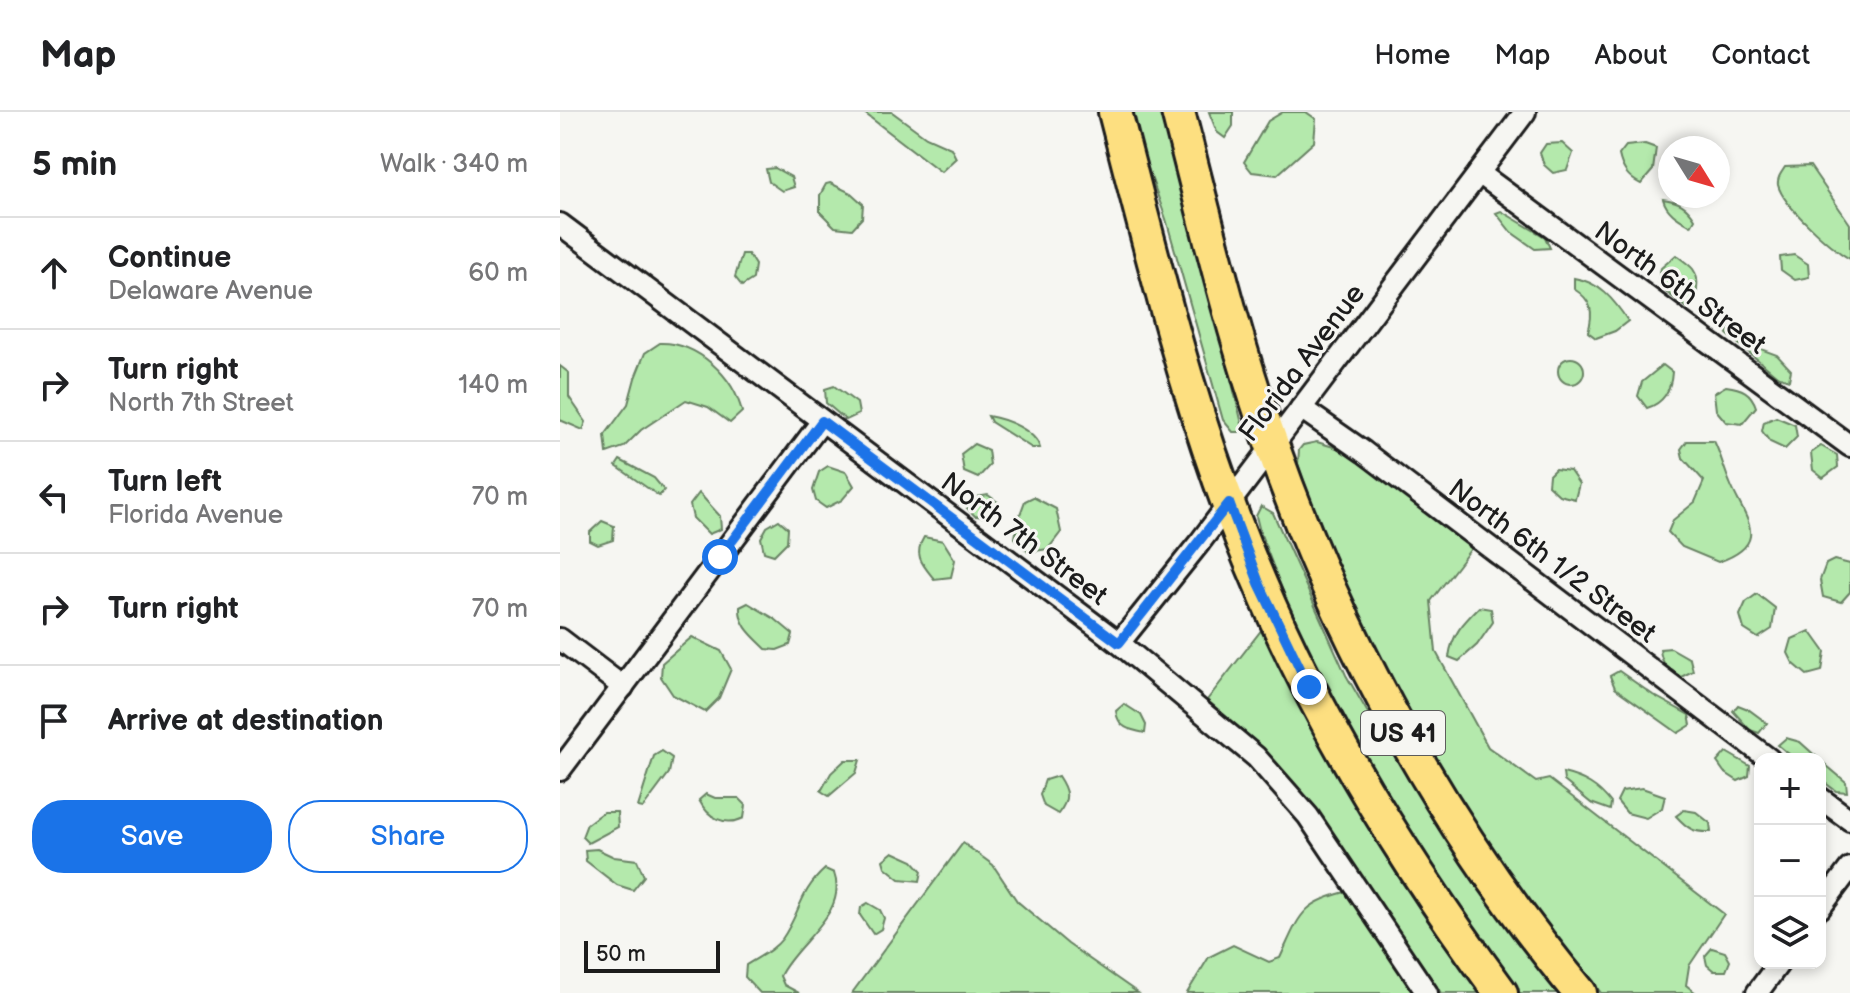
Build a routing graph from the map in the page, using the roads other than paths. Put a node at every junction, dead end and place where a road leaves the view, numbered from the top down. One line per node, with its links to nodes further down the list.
1 (1115, 112): 10 (main road, US 41)
2 (1178, 112): 8 (main road, US 41)
3 (1525, 112): 4 (street, Florida Avenue)
4 (1479, 173): 6 (street, Florida Avenue); 9 (street, North 6th Street)
5 (560, 224): 7 (street, North 7th Street)
6 (1301, 408): 8 (street, Florida Avenue); 14 (street, North 6th 1/2 Street)
7 (822, 421): 12 (street, North 7th Street); 13 (street)
8 (1272, 446): 10 (street, Florida Avenue); 23 (main road, US 41)
9 (1850, 446)
10 (1229, 503): 12 (street, Florida Avenue); 22 (main road, US 41)
11 (560, 639): 13 (street)
12 (1119, 643): 21 (street, North 7th Street)
13 (623, 687): 15 (street)
14 (1761, 753)
15 (560, 770)
16 (1826, 802): 17 (street)
17 (1850, 820)
18 (1850, 868): 19 (street)
19 (1826, 900)
20 (1775, 969): 24 (street)
21 (1427, 993)
22 (1501, 993)
23 (1580, 993)
24 (1757, 993)

